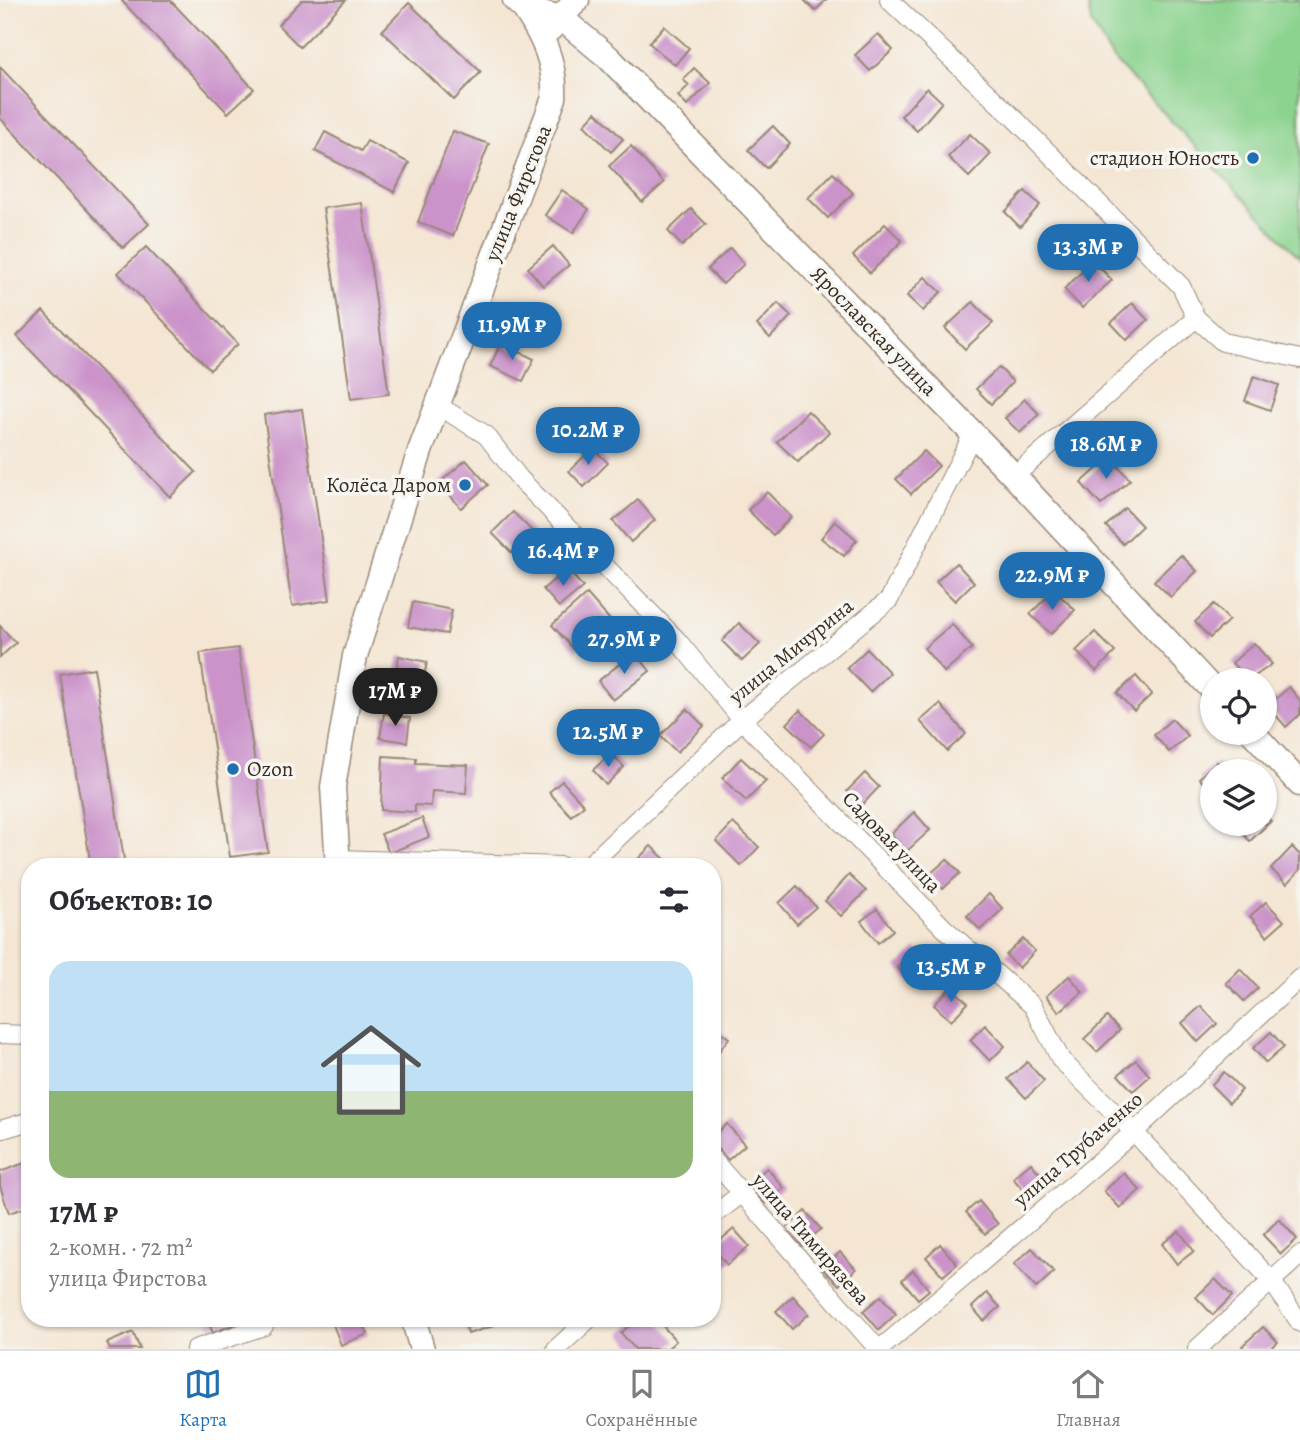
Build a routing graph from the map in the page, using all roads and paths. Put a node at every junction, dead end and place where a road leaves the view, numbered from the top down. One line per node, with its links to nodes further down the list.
1 (578, 0): 4 (street)
2 (888, 0): 6 (street)
3 (519, 4): 4 (street, Ярославская улица); 5 (street, улица Фирстова)
4 (561, 18): 5 (street); 9 (street, Ярославская улица)
5 (543, 38): 8 (street, улица Фирстова)
6 (1196, 318): 7 (street); 10 (street)
7 (1300, 359)
8 (437, 405): 12 (street, Садовая улица); 15 (street, улица Фирстова)
9 (973, 434): 10 (street, Ярославская улица); 12 (street, улица Мичурина)
10 (1014, 476): 11 (street, Ярославская улица)
11 (1200, 676)
12 (742, 720): 16 (street, улица Мичурина); 22 (street, Садовая улица)
13 (1263, 745): 14 (street)
14 (1300, 784)
15 (338, 858)
16 (596, 858)
17 (1300, 978): 22 (street, улица Трубаченко)
18 (0, 1034): 19 (street)
19 (21, 1035)
20 (21, 1124): 21 (street)
21 (0, 1130)
22 (1134, 1132): 27 (street, Садовая улица); 35 (street, улица Трубаченко)
23 (721, 1171): 24 (street, улица Тимирязева)
24 (740, 1195): 25 (street); 35 (street, улица Тимирязева)
25 (721, 1209)
26 (1300, 1255): 27 (street)
27 (1271, 1280): 28 (street, Садовая улица); 36 (street)
28 (1300, 1323)
29 (261, 1327): 32 (street)
30 (416, 1327): 33 (street)
31 (580, 1327): 34 (street)
32 (195, 1349)
33 (422, 1349)
34 (556, 1349)
35 (879, 1349)
36 (1197, 1349)

